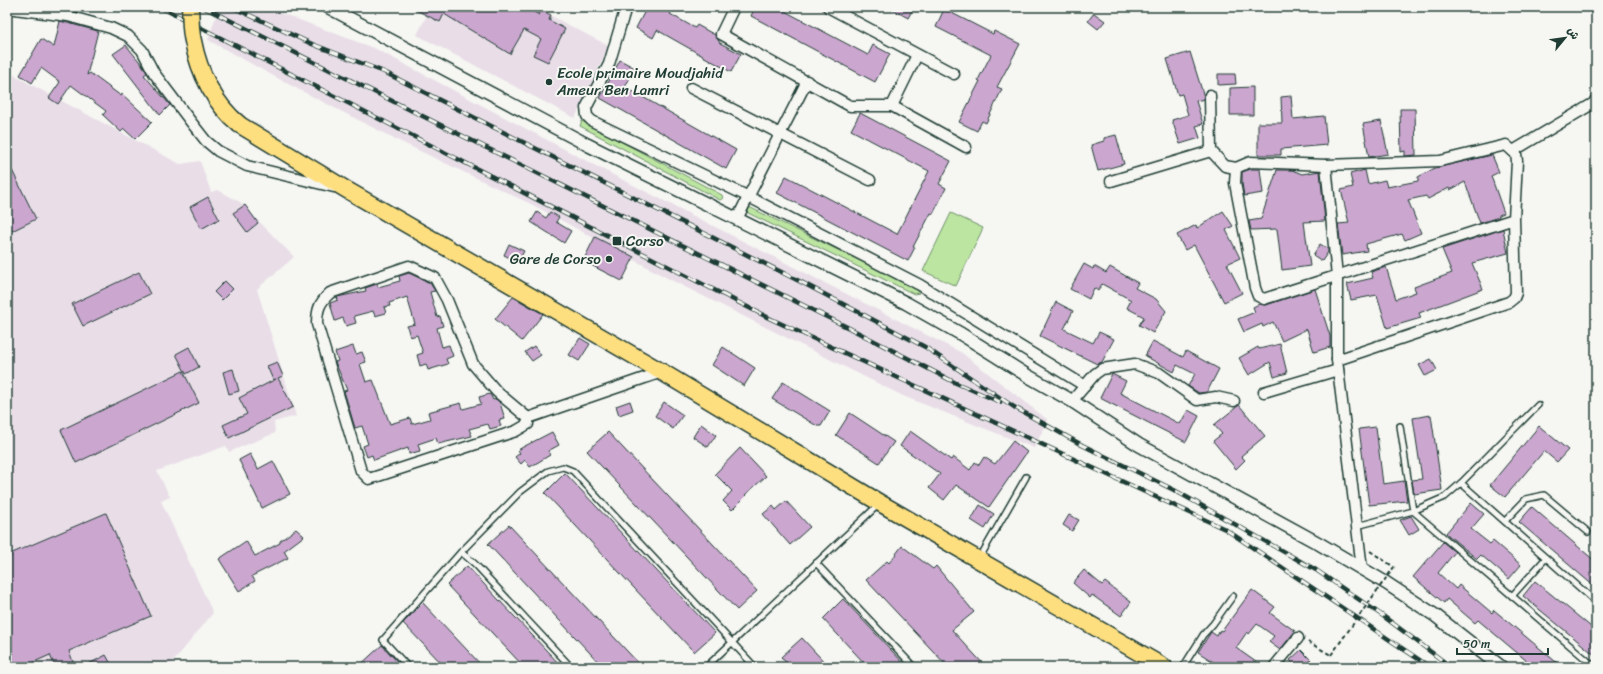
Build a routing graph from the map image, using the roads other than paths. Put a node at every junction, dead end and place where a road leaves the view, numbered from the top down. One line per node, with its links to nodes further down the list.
1 (190, 7): 22 (main road, bridge)
2 (328, 7): 24 (street)
3 (626, 7): 23 (street)
4 (734, 7): 9 (street)
5 (828, 7): 7 (street)
6 (7, 8): 22 (street)
7 (917, 55): 8 (street); 13 (street)
8 (954, 74)
9 (807, 81): 13 (street); 14 (street)
10 (690, 88): 14 (street)
11 (1210, 94): 16 (street)
12 (1596, 99): 17 (street)
13 (892, 106): 15 (street)
14 (780, 135): 20 (street); 23 (street)
15 (966, 147)
16 (1211, 151): 19 (street); 21 (street)
17 (1513, 151): 18 (street); 25 (street)
18 (1326, 165): 19 (street); 26 (street)
19 (1236, 168): 26 (street)
20 (870, 180)
21 (1111, 181)
22 (347, 190): 28 (main road)
23 (749, 197): 24 (street); 29 (street)
24 (738, 219): 31 (street)
25 (1514, 219): 26 (street); 27 (street)
26 (1337, 276): 27 (street)
27 (1338, 365): 30 (street); 41 (street)
28 (662, 372): 34 (street); 38 (main road)
29 (1085, 386): 31 (street); 32 (street)
30 (1264, 392)
31 (1072, 401): 47 (street)
32 (1234, 401)
33 (1538, 405): 37 (lane)
34 (528, 418): 34 (street)
35 (1400, 426): 39 (lane)
36 (1026, 476): 45 (lane)
37 (1461, 484): 39 (lane); 40 (lane)
38 (880, 503): 45 (main road); 46 (lane)
39 (1413, 511): 41 (lane); 49 (lane)
40 (1505, 521): 42 (lane); 44 (lane)
41 (1357, 526): 47 (street)
42 (1588, 532)
43 (461, 552): 52 (lane); 53 (lane); 54 (lane)
44 (1546, 558): 49 (lane); 50 (lane)
45 (978, 560): 58 (main road)
46 (816, 562): 52 (lane); 57 (lane)
47 (1362, 569): 61 (street)
48 (1234, 596): 59 (lane)
49 (1512, 596): 62 (lane)
50 (1596, 602)
51 (1298, 638): 60 (street)
52 (732, 642): 55 (lane); 56 (lane)
53 (408, 667)
54 (571, 667)
55 (706, 667)
56 (755, 667)
57 (914, 667)
58 (1164, 667)
59 (1183, 667)
60 (1274, 667)
61 (1501, 667)
62 (1595, 667)

